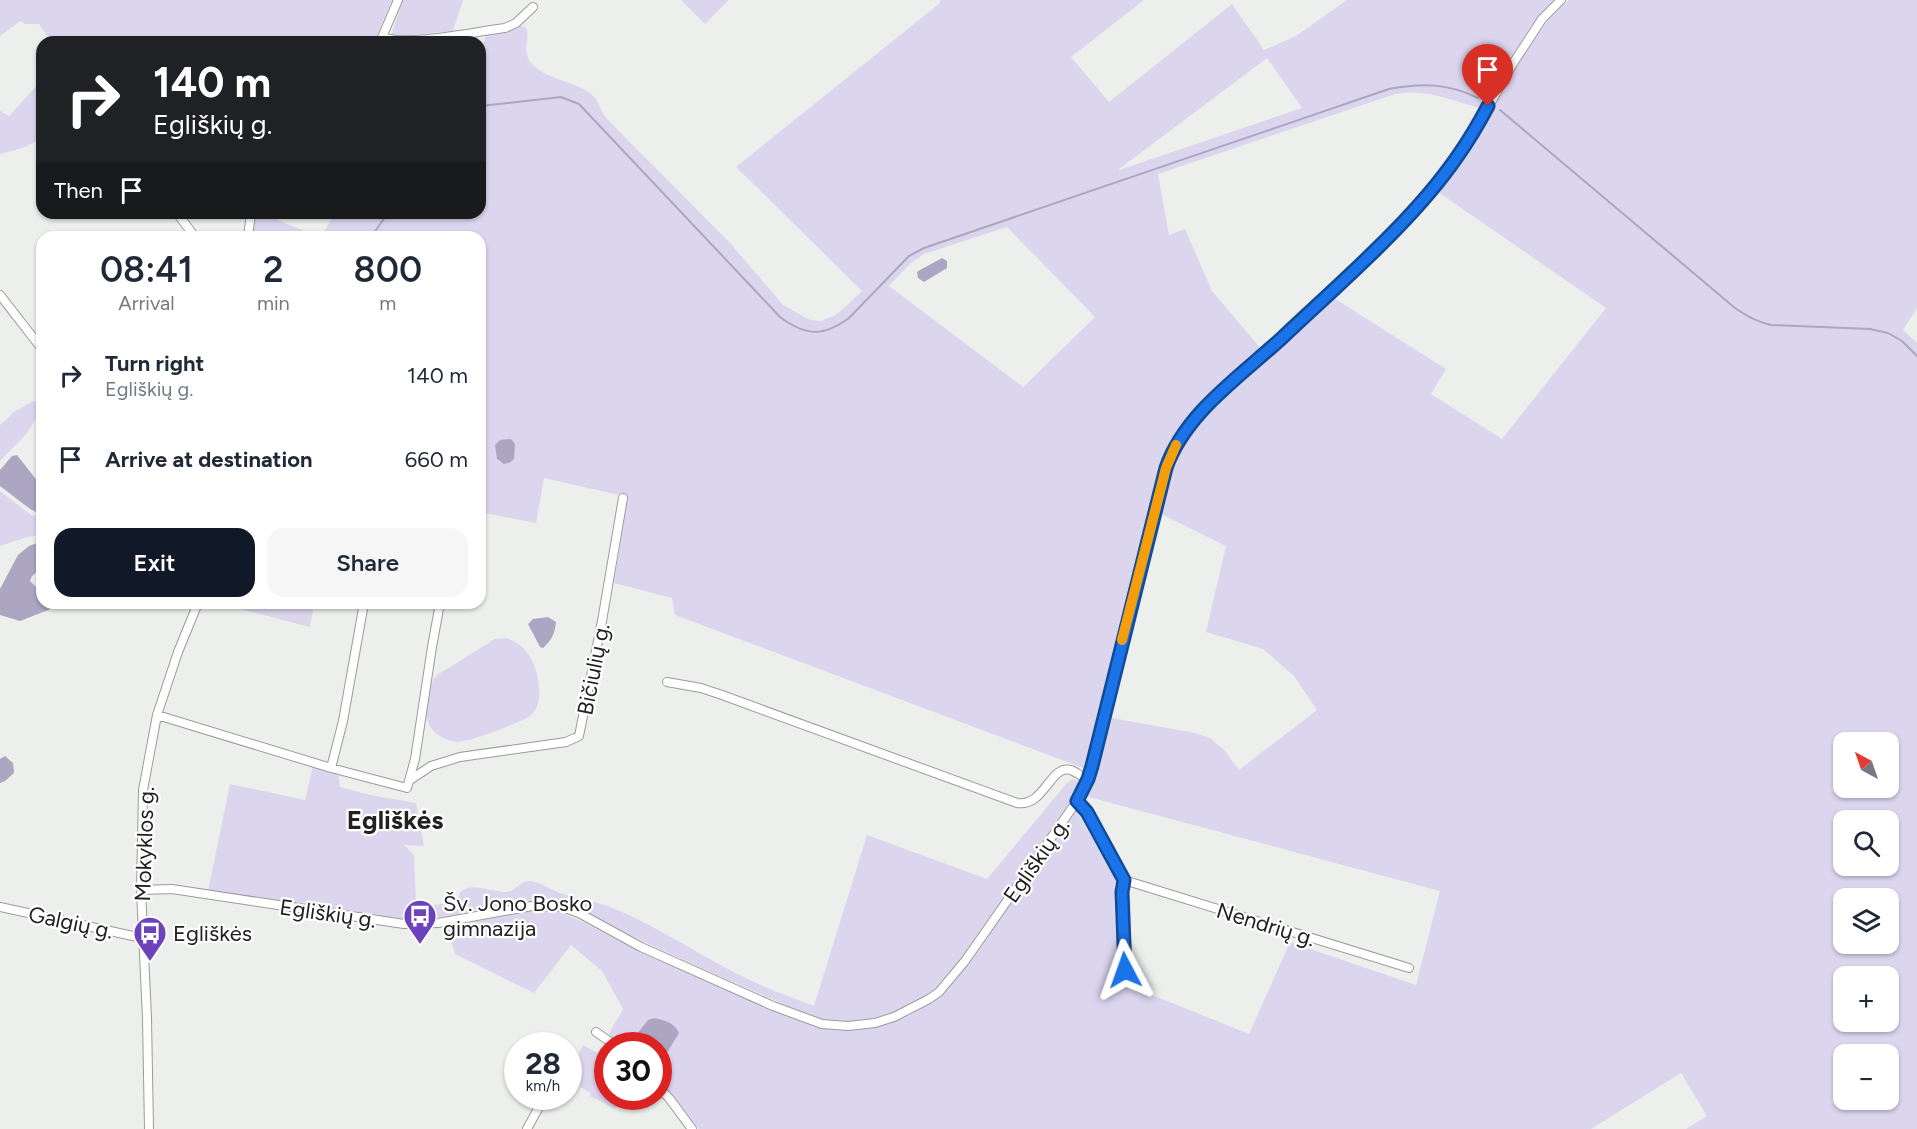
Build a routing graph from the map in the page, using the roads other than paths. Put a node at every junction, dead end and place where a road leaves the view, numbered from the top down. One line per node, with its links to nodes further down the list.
1 (398, 0): 4 (street)
2 (1561, 0): 15 (street, Egliškių g.)
3 (533, 7): 5 (street)
4 (384, 36)
5 (452, 36)
6 (0, 295): 7 (street)
7 (36, 340)
8 (623, 498): 16 (street, Bičiulių g.)
9 (196, 609): 13 (street, Mokyklos g.)
10 (362, 609): 14 (street)
11 (439, 609): 16 (street)
12 (667, 682): 15 (street)
13 (157, 715): 14 (street); 19 (street, Mokyklos g.)
14 (331, 768): 16 (street)
15 (1088, 779): 17 (street, Egliškių g.)
16 (408, 784)
17 (1077, 801): 18 (street); 19 (street, Egliškių g.)
18 (1124, 880): 22 (street, Nendrių g.); 23 (street)
19 (141, 890): 21 (street, Mokyklos g.)
20 (0, 907): 21 (street, Galgių g.)
21 (142, 938): 26 (street, Mokyklos g.)
22 (1409, 968)
23 (1125, 970)
24 (672, 1102): 28 (street)
25 (537, 1110): 27 (street)
26 (149, 1129)
27 (527, 1129)
28 (692, 1129)

